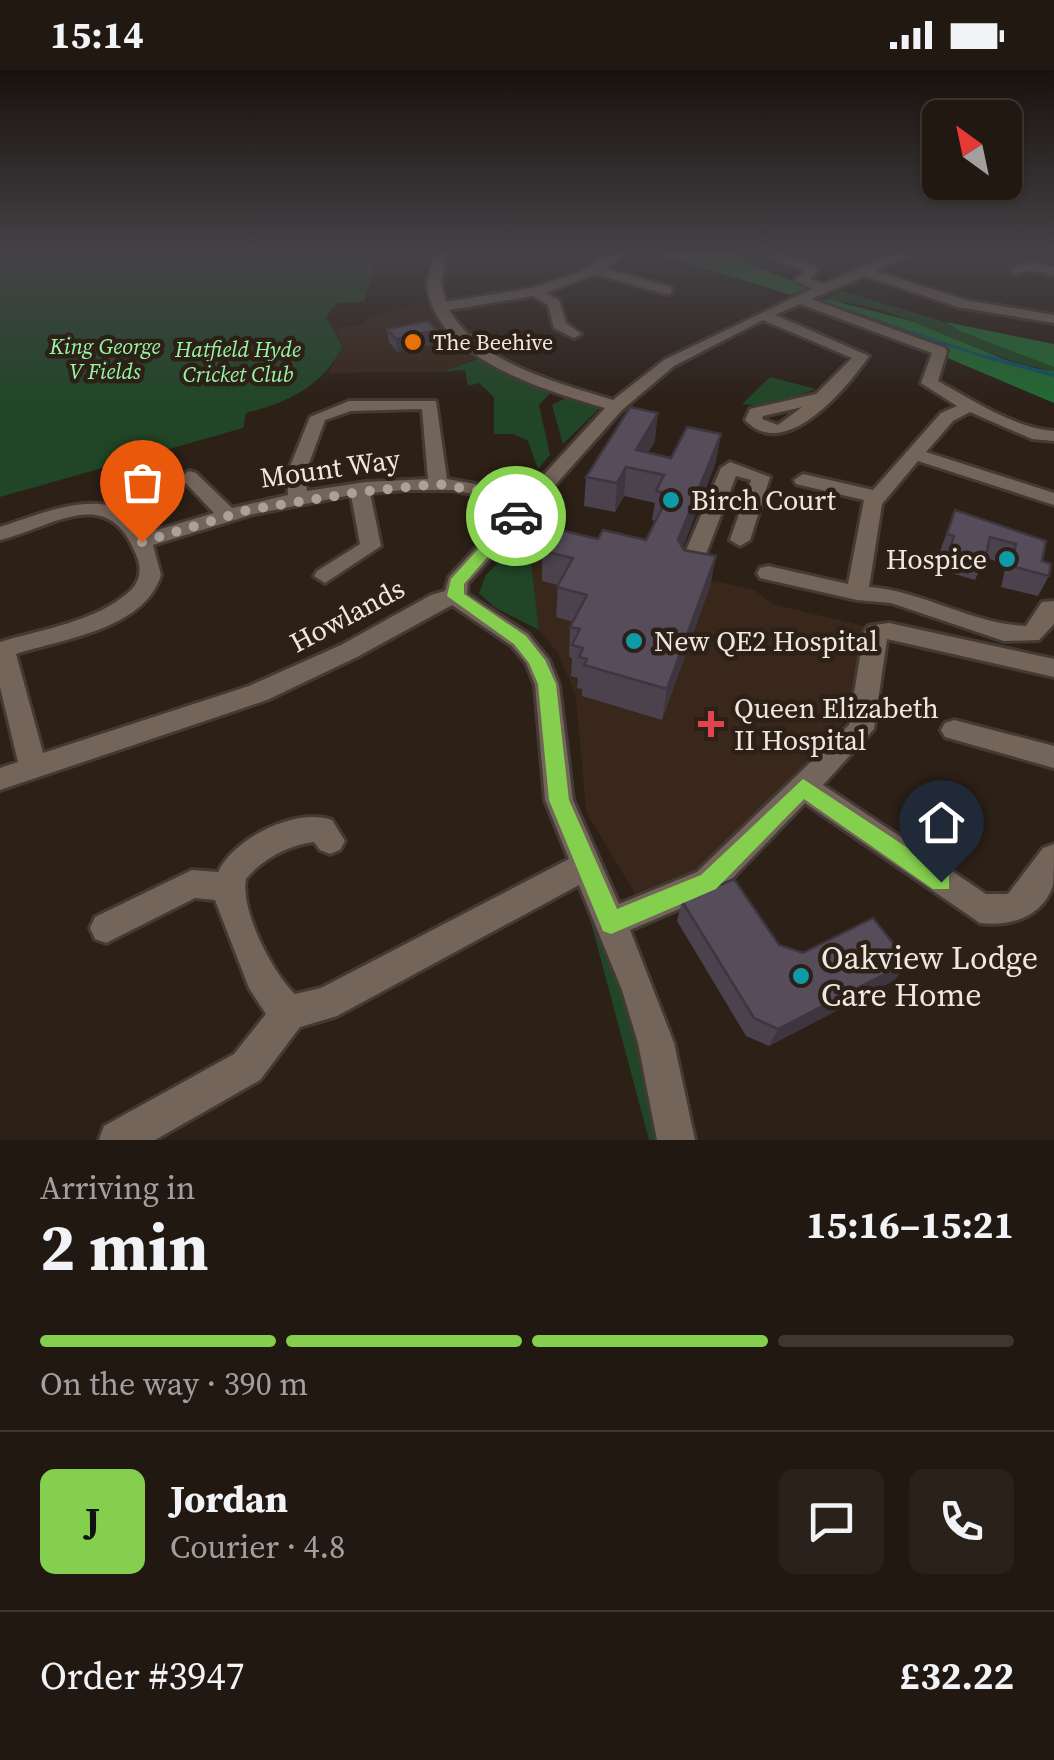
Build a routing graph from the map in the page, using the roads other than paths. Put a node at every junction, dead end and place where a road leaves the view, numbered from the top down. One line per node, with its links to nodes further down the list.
1 (439, 303): 7 (street)
2 (466, 303): 7 (street)
3 (552, 303): 10 (street)
4 (792, 303): 8 (street)
5 (807, 303): 15 (street)
6 (960, 303): 9 (street)
7 (440, 307): 14 (street)
8 (763, 315): 12 (street); 14 (street)
9 (1054, 318)
10 (574, 334)
11 (454, 398): 13 (street)
12 (817, 399)
13 (430, 404): 21 (street); 25 (street)
14 (616, 406): 26 (street)
15 (970, 406): 16 (street); 17 (street)
16 (1054, 436)
17 (915, 454): 20 (street); 23 (street)
18 (189, 477): 28 (street)
19 (803, 480): 23 (street)
20 (995, 481): 24 (street); 27 (street)
21 (438, 484): 22 (street, Mount Way); 26 (street, Mount Way)
22 (360, 492): 25 (street, Mount Way); 34 (street)
23 (878, 497): 35 (street)
24 (1054, 499)
25 (298, 500): 28 (street, Mount Way)
26 (531, 500): 36 (street)
27 (982, 501)
28 (228, 515): 31 (street, Mount Way)
29 (0, 534): 31 (street)
30 (740, 540): 32 (street)
31 (142, 542): 38 (street)
32 (688, 572)
33 (768, 573): 35 (street)
34 (325, 576)
35 (857, 593): 37 (street)
36 (456, 596): 42 (street, Howlands); 47 (street)
37 (1050, 607)
38 (1, 650): 42 (street)
39 (1054, 668): 44 (street)
40 (954, 730): 41 (street)
41 (1054, 757)
42 (33, 766): 43 (street, Howlands)
43 (0, 779)
44 (803, 787): 46 (street); 49 (street)
45 (330, 841): 48 (street)
46 (1054, 858)
47 (585, 866): 49 (street); 51 (street)
48 (228, 887): 50 (street); 51 (street)
49 (611, 923): 53 (street)
50 (106, 928)
51 (290, 1012): 52 (street)
52 (118, 1140)
53 (676, 1140)

